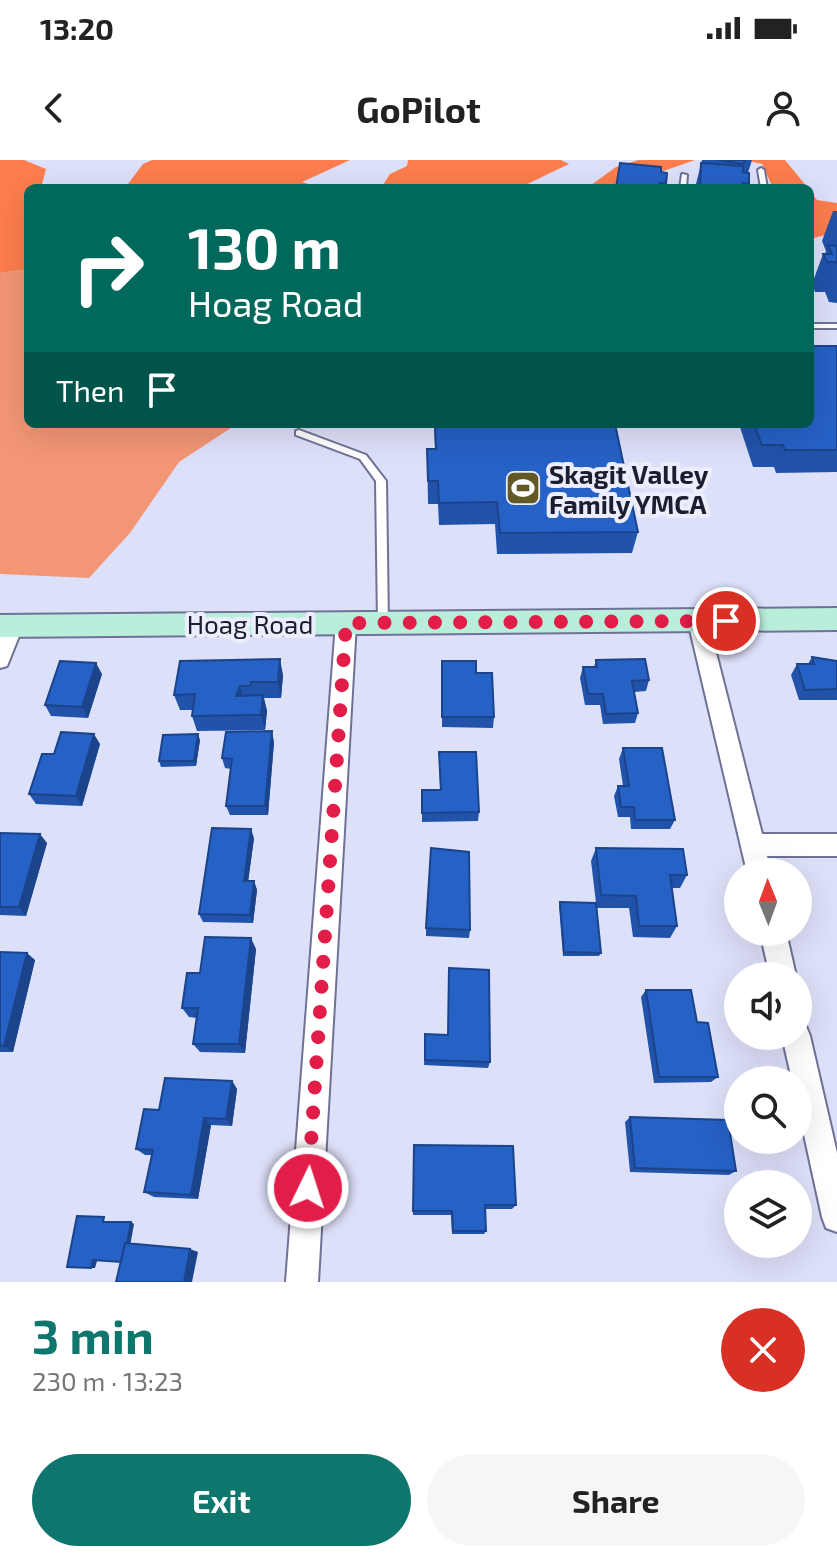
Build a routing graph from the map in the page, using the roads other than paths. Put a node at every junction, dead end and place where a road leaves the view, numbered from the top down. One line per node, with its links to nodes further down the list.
1 (761, 170): 4 (lane)
2 (684, 175): 3 (lane)
3 (683, 184)
4 (763, 184)
5 (814, 326): 6 (lane)
6 (837, 326)
7 (299, 433): 11 (lane)
8 (837, 619): 9 (street, Hoag Road)
9 (698, 621): 11 (street, Hoag Road); 14 (street)
10 (346, 623): 11 (street, Hoag Road); 12 (street, Hoag Road); 19 (street)
11 (383, 623)
12 (6, 626): 13 (street)
13 (0, 660)
14 (753, 845): 15 (street); 16 (street)
15 (837, 845)
16 (756, 858)
17 (799, 1050): 18 (street)
18 (837, 1217)
19 (302, 1282)

